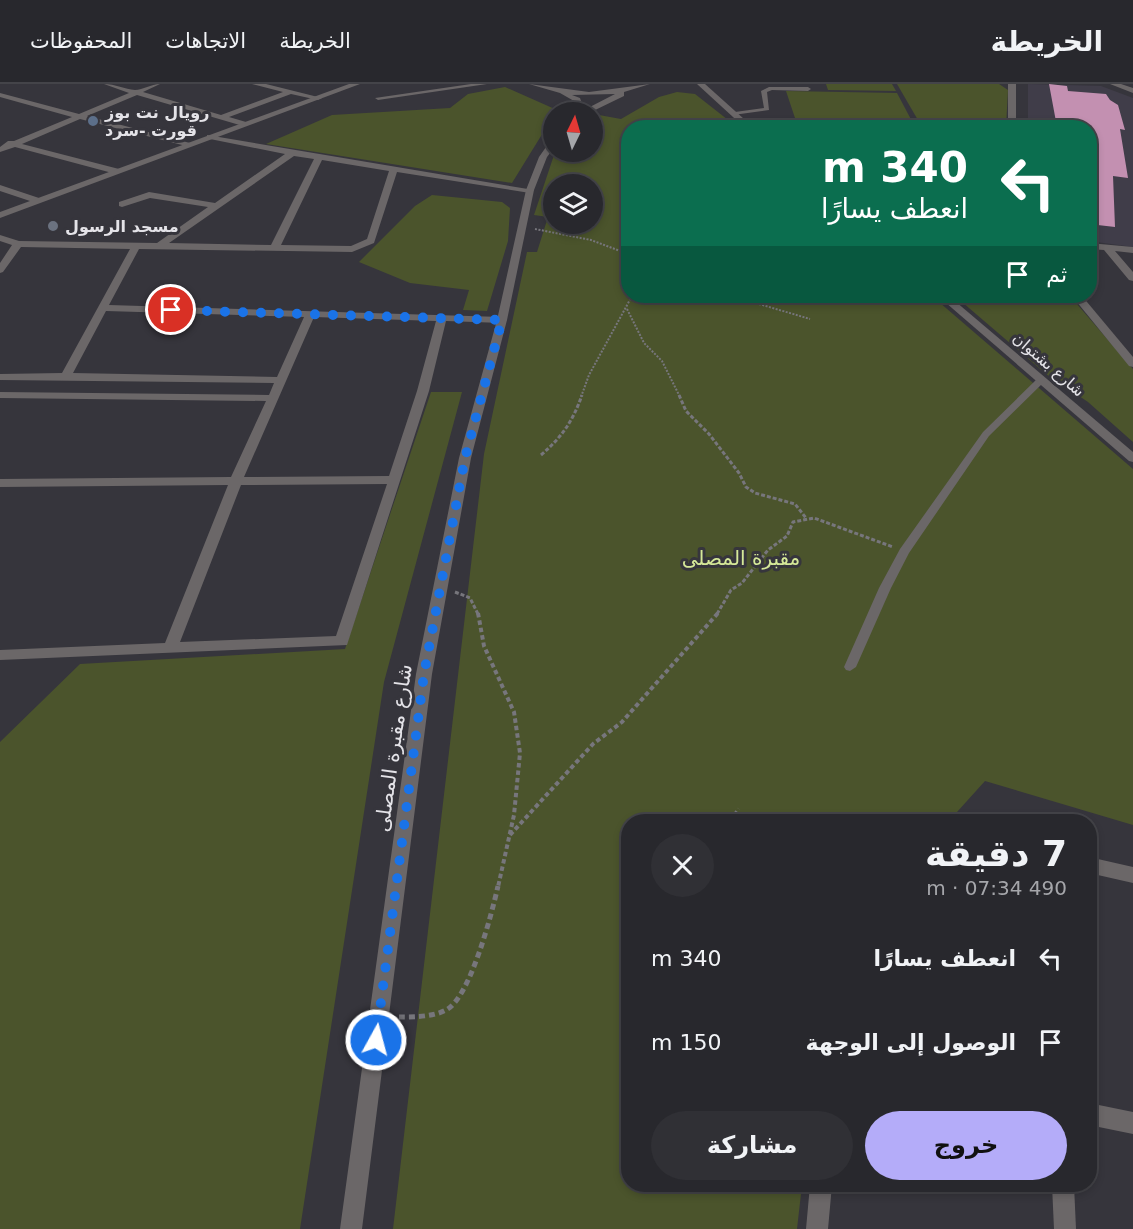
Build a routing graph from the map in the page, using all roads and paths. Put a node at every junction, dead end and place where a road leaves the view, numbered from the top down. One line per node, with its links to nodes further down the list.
1 (108, 84): 16 (street)
2 (156, 84): 16 (street)
3 (256, 84): 17 (street)
4 (306, 84): 18 (street)
5 (356, 84): 20 (street)
6 (484, 84): 21 (lane)
7 (533, 84): 12 (street)
8 (646, 84): 14 (street)
9 (703, 84): 24 (street)
10 (1012, 84): 28 (street)
11 (1113, 84): 15 (street)
12 (543, 88): 14 (street); 22 (street)
13 (808, 89): 24 (lane)
14 (627, 90): 23 (street)
15 (1133, 91)
16 (136, 92): 25 (street); 26 (street)
17 (290, 92): 18 (street); 26 (street)
18 (300, 94): 20 (street)
19 (0, 95): 25 (street)
20 (318, 98): 29 (street)
21 (378, 98)
22 (578, 102)
23 (603, 103)
24 (735, 114): 27 (street)
25 (79, 117): 32 (street); 33 (street)
26 (223, 117): 29 (street)
27 (741, 120)
28 (1012, 120)
29 (243, 124): 30 (street)
30 (210, 137): 33 (street); 35 (street)
31 (0, 139): 32 (street)
32 (15, 144): 34 (street); 39 (street)
33 (187, 145): 39 (street)
34 (0, 150)
35 (292, 153): 37 (street); 44 (street)
36 (543, 157): 41 (street, شارع مقبرة المصلى)
37 (319, 158): 38 (street); 53 (street)
38 (394, 169): 41 (street); 53 (street)
39 (116, 171): 42 (street)
40 (0, 189): 42 (street)
41 (530, 190): 46 (street, شارع مقبرة المصلى)
42 (36, 200): 45 (street)
43 (122, 204): 44 (street)
44 (216, 206): 50 (street)
45 (0, 215)
46 (522, 227): 55 (path); 67 (street, شارع مقبرة المصلى)
47 (0, 238): 48 (street)
48 (18, 244): 49 (street); 56 (street)
49 (136, 246): 50 (street); 62 (street)
50 (158, 247): 53 (street)
51 (1097, 247): 52 (street)
52 (1107, 248): 54 (street); 57 (street)
53 (274, 249)
54 (1133, 250)
55 (621, 252)
56 (0, 270)
57 (1133, 278)
58 (629, 303): 63 (path)
59 (756, 303): 66 (path)
60 (952, 303): 72 (street, شارع بشتوان)
61 (1083, 303): 68 (street)
62 (102, 308): 64 (street); 69 (street)
63 (627, 309): 75 (path); 80 (path)
64 (310, 313): 65 (street); 71 (street)
65 (442, 318): 67 (street); 77 (street)
66 (810, 319)
67 (502, 320): 82 (street, شارع مقبرة المصلى)
68 (1133, 364)
69 (66, 376): 70 (street); 71 (street)
70 (0, 377)
71 (279, 380): 74 (street)
72 (1041, 380): 76 (street, شارع بشتوان); 81 (lane)
73 (0, 395): 74 (street)
74 (271, 398): 78 (street)
75 (541, 455)
76 (1133, 458)
77 (394, 480): 78 (street); 83 (street)
78 (236, 481): 79 (street); 83 (street)
79 (0, 483)
80 (806, 518): 81 (path); 88 (path)
81 (904, 552): 85 (lane)
82 (440, 591): 88 (path); 91 (street, شارع مقبرة المصلى)
83 (170, 648): 84 (street)
84 (0, 655)
85 (850, 667)
86 (739, 809): 87 (path)
87 (735, 814)
88 (510, 835): 91 (path)
89 (1097, 867): 90 (street)
90 (1133, 875)
91 (379, 1016): 96 (street, شارع مقبرة المصلى)
92 (1097, 1116): 93 (street)
93 (1133, 1123)
94 (820, 1192): 97 (street)
95 (1063, 1192): 98 (street)
96 (351, 1229)
97 (817, 1229)
98 (1065, 1229)

